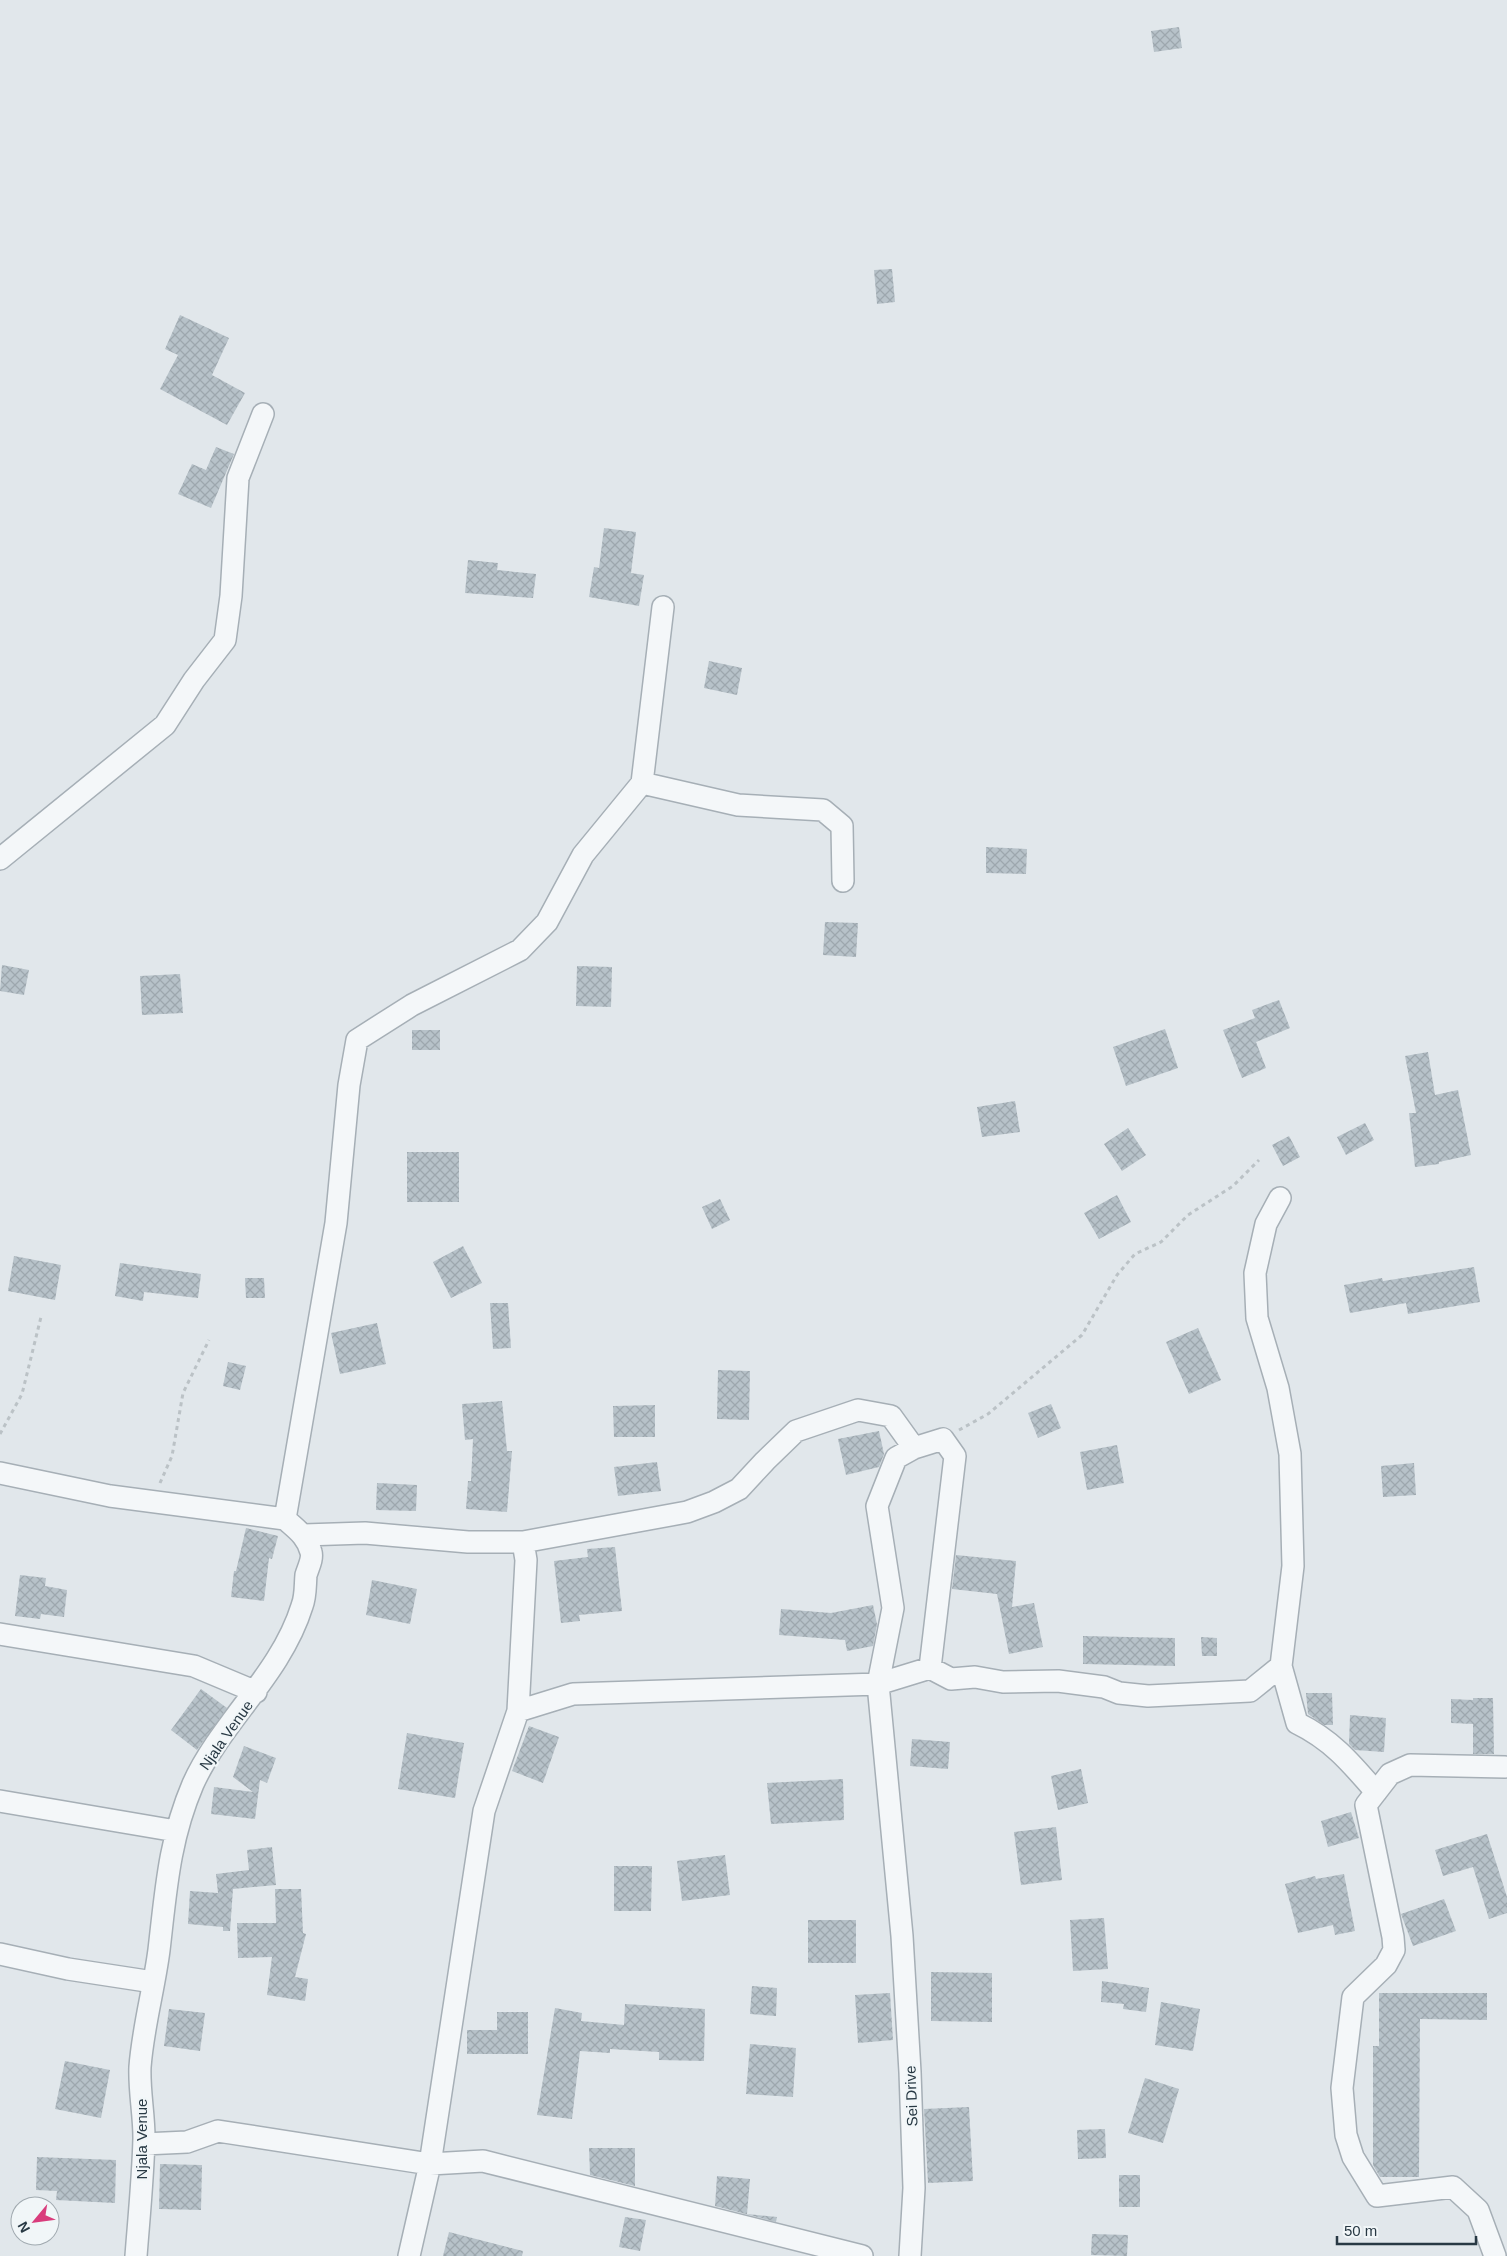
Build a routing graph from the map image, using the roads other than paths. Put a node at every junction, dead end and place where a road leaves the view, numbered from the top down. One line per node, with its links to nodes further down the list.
1 (263, 414): 4 (street)
2 (663, 607): 3 (street)
3 (642, 783): 5 (street); 9 (street)
4 (0, 859)
5 (843, 881)
6 (1280, 1198): 13 (street)
7 (914, 1448): 11 (street); 14 (street, Sei Drive); 15 (street, Sei Drive)
8 (0, 1473): 9 (street)
9 (285, 1519): 10 (street)
10 (304, 1535): 11 (street); 16 (street, Njala Venue)
11 (523, 1542): 17 (street)
12 (0, 1634): 16 (street)
13 (1281, 1666): 14 (street); 19 (street)
14 (930, 1668): 15 (street)
15 (878, 1684): 17 (street); 29 (street, Sei Drive)
16 (256, 1692): 21 (street, Njala Venue)
17 (518, 1711): 25 (street)
18 (1505, 1767): 19 (street)
19 (1376, 1792): 30 (street)
20 (0, 1800): 21 (street)
21 (176, 1831): 23 (street, Njala Venue)
22 (0, 1954): 23 (street)
23 (153, 1982): 24 (street, Njala Venue)
24 (144, 2144): 25 (street); 26 (street, Njala Venue)
25 (430, 2164): 27 (street); 28 (street)
26 (136, 2256)
27 (408, 2256)
28 (862, 2256)
29 (910, 2256)
30 (1495, 2256)

